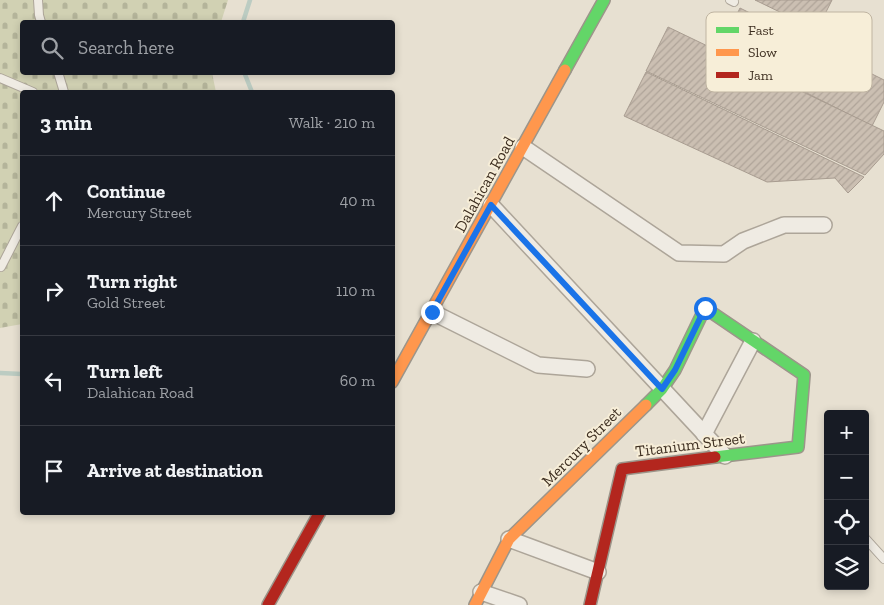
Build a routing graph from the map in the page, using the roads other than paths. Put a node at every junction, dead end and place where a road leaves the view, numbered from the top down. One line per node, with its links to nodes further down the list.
1 (38, 0): 3 (lane)
2 (604, 0): 8 (street, Dalahican Road)
3 (40, 20)
4 (59, 75): 7 (lane)
5 (0, 78): 6 (lane)
6 (28, 90)
7 (63, 90)
8 (523, 147): 9 (street, Dalahican Road); 10 (street)
9 (491, 205): 13 (street, Dalahican Road); 17 (street)
10 (824, 225)
11 (20, 230): 12 (lane)
12 (1, 268)
13 (432, 312): 15 (street); 16 (street, Dalahican Road)
14 (753, 341): 17 (street, Mercury Street); 18 (street); 19 (street, Titanium Street)
15 (587, 369)
16 (395, 377)
17 (662, 389): 18 (street); 21 (street, Mercury Street)
18 (704, 434): 19 (street)
19 (725, 456): 24 (street, Titanium Street)
20 (314, 515): 26 (street)
21 (509, 539): 24 (street); 25 (street, Mercury Street)
22 (869, 542): 23 (lane)
23 (884, 559)
24 (598, 572): 28 (street, Titanium Street)
25 (478, 598): 27 (street)
26 (268, 605)
27 (519, 605)
28 (590, 605)

